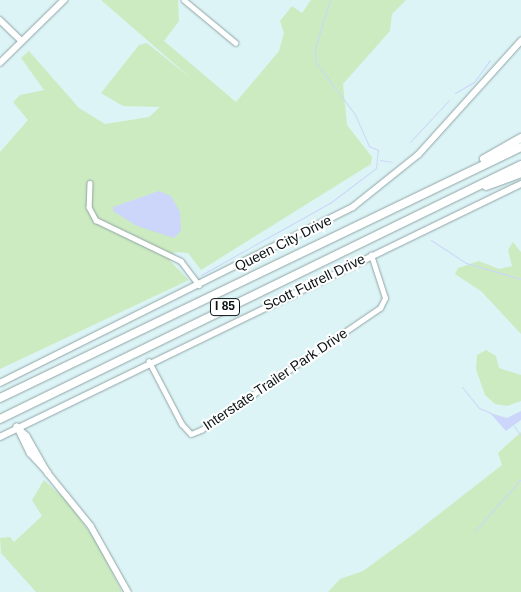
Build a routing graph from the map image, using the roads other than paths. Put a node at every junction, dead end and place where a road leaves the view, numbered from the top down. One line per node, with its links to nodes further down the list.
1 (64, 0): 4 (street)
2 (184, 0): 6 (street)
3 (0, 20): 4 (street)
4 (22, 41): 7 (street)
5 (521, 41): 17 (street, Queen City Drive)
6 (236, 43)
7 (0, 63)
8 (521, 138): 14 (highway)
9 (521, 147): 14 (highway, I 85)
10 (521, 165): 15 (highway, I 85)
11 (521, 173): 15 (highway)
12 (90, 183): 17 (street)
13 (521, 184): 16 (street, Scott Futrell Drive)
14 (424, 192): 20 (highway, I 85)
15 (451, 198): 21 (highway, I 85)
16 (371, 255): 18 (street, Scott Futrell Drive); 18 (street, Interstate Trailer Park Drive)
17 (199, 285): 19 (street, Queen City Drive)
18 (149, 361): 22 (street, Scott Futrell Drive)
19 (0, 383)
20 (0, 398)
21 (0, 418)
22 (17, 427): 23 (street, Scott Futrell Drive); 24 (street)
23 (0, 437)
24 (128, 592)

